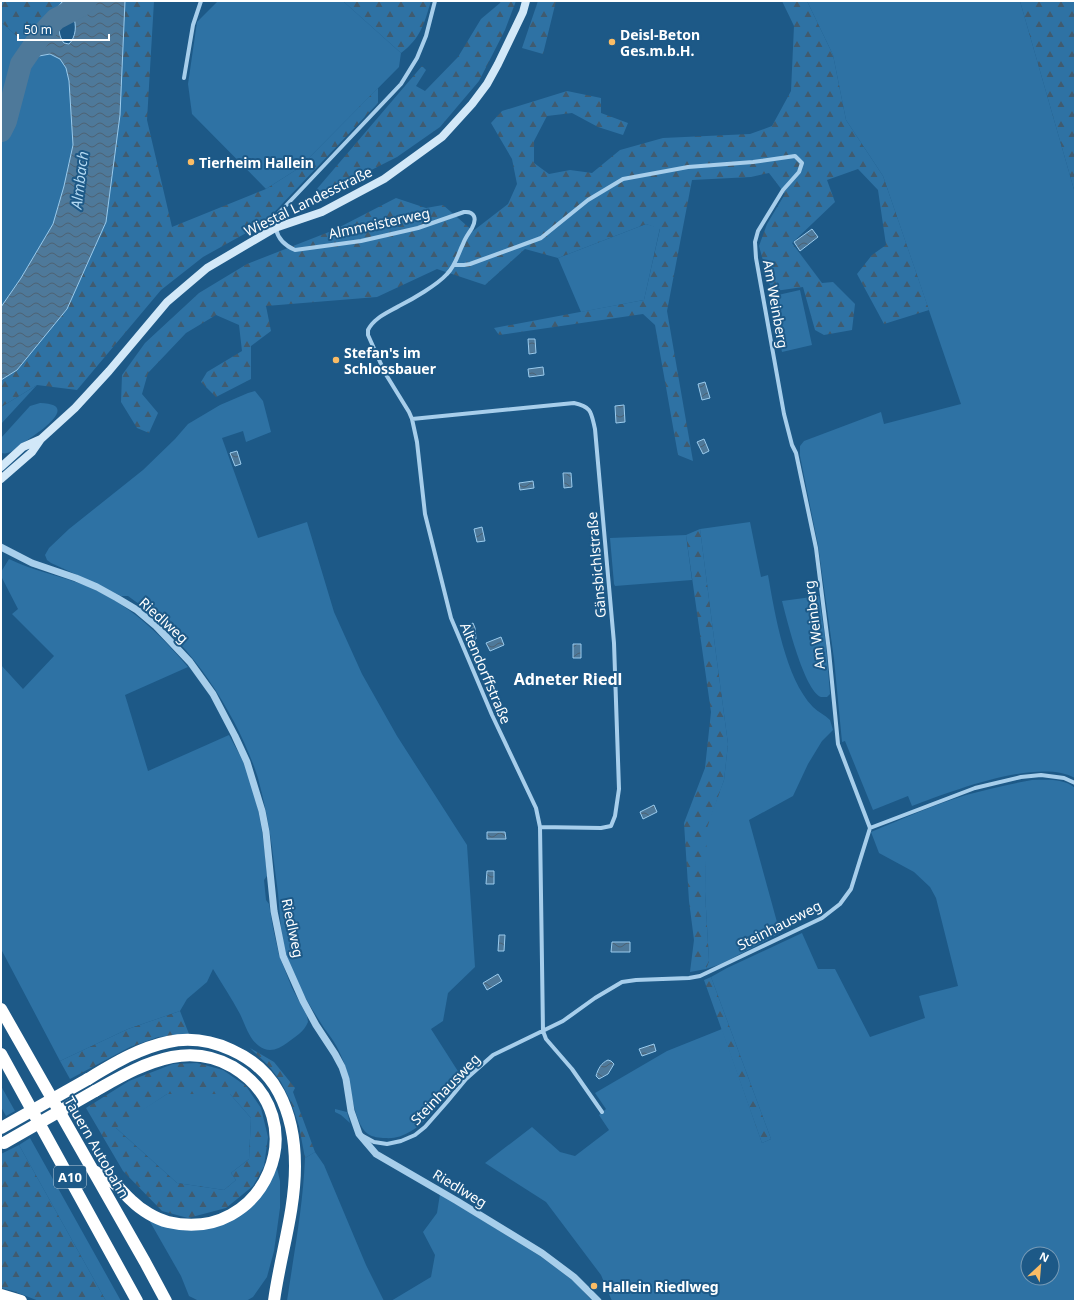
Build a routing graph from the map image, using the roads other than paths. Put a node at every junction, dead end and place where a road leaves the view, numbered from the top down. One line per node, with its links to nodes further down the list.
1 (201, 1): 4 (street)
2 (435, 1): 5 (street)
3 (526, 1): 5 (main road, Wiestal Landesstraße)
4 (184, 78)
5 (276, 228): 6 (street, Almmeisterweg); 9 (main road, Wiestal Landesstraße)
6 (454, 265): 7 (street, Almmeisterweg); 15 (street, Am Weinberg)
7 (368, 330): 8 (street, Altendorffstraße)
8 (412, 419): 14 (street, Altendorffstraße); 14 (street, Gänsbichlstraße)
9 (41, 439): 10 (main road, Wiestal Landesstraße); 11 (main road, Wiestal Landesstraße)
10 (1, 467)
11 (1, 479)
12 (1, 547): 21 (street, Riedlweg)
13 (1075, 783): 15 (street)
14 (540, 827): 17 (street, Altendorffstraße)
15 (870, 828): 17 (street, Steinhausweg)
16 (1, 1009): 23 (highway, Tauern Autobahn / A10)
17 (543, 1031): 19 (street); 21 (street, Steinhausweg)
18 (1, 1054): 26 (highway, A10)
19 (602, 1112)
20 (1, 1128): 28 (highway, bridge)
21 (359, 1134): 29 (street, Riedlweg)
22 (3, 1144): 23 (highway, bridge)
23 (94, 1171): 27 (highway, Tauern Autobahn / A10)
24 (1, 1295): 25 (highway)
25 (21, 1301)
26 (137, 1301)
27 (166, 1301)
28 (274, 1301)
29 (598, 1301)

